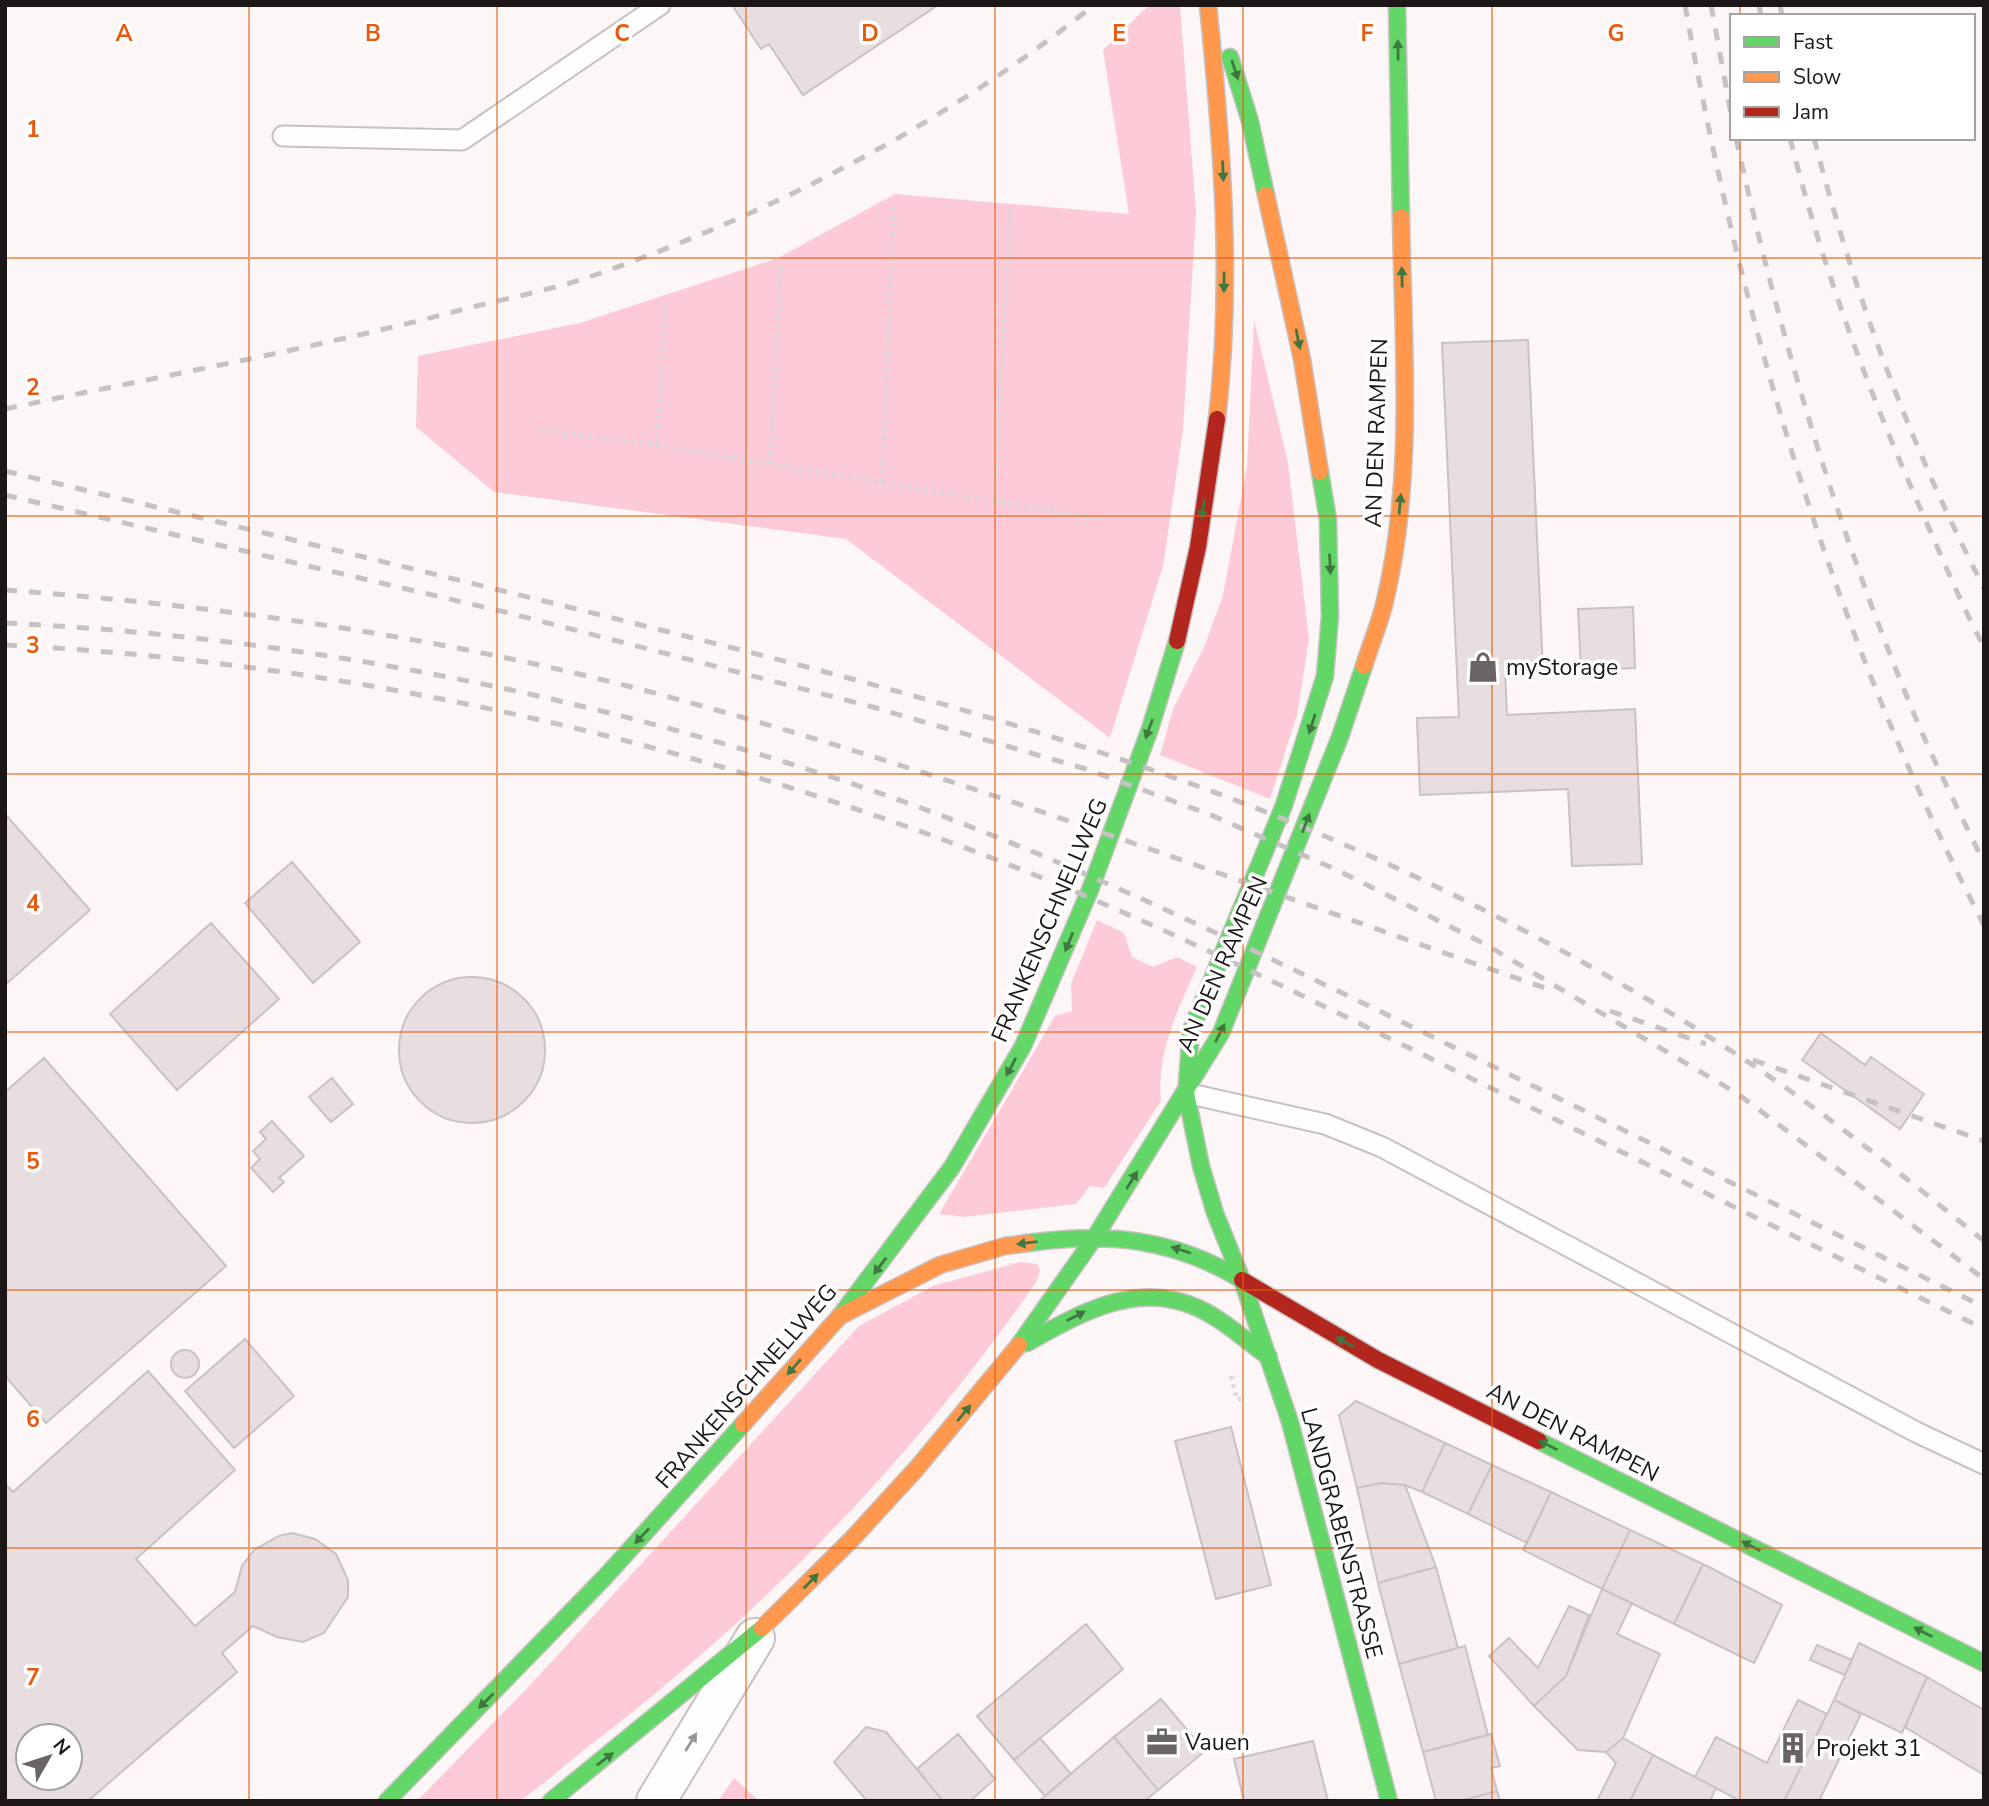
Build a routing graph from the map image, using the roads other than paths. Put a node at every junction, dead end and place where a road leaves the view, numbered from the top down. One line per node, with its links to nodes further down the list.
1 (660, 5): 4 (lane)
2 (1210, 5): 5 (main road, one-way to 5); 8 (main road, FRANKENSCHNELLWEG, one-way to 8)
3 (1397, 5): 5 (main road, AN DEN RAMPEN, one-way to 3)
4 (283, 136)
5 (1186, 1093): 6 (main road, one-way to 5); 7 (main road); 11 (lane)
6 (1095, 1237): 7 (main road, AN DEN RAMPEN, one-way to 6); 8 (main road, AN DEN RAMPEN, one-way to 8); 9 (main road)
7 (1242, 1280): 10 (main road, LANDGRABENSTRASSE); 13 (main road, AN DEN RAMPEN, one-way to 7)
8 (840, 1316): 14 (main road, FRANKENSCHNELLWEG, one-way to 14)
9 (1016, 1349): 10 (main road, one-way to 10); 12 (main road, one-way to 9)
10 (1269, 1357): 17 (main road, LANDGRABENSTRASSE)
11 (1984, 1464)
12 (761, 1628): 15 (main road, one-way to 12); 16 (street, one-way to 12)
13 (1984, 1663)
14 (387, 1801)
15 (551, 1801)
16 (656, 1801)
17 (1389, 1801)

